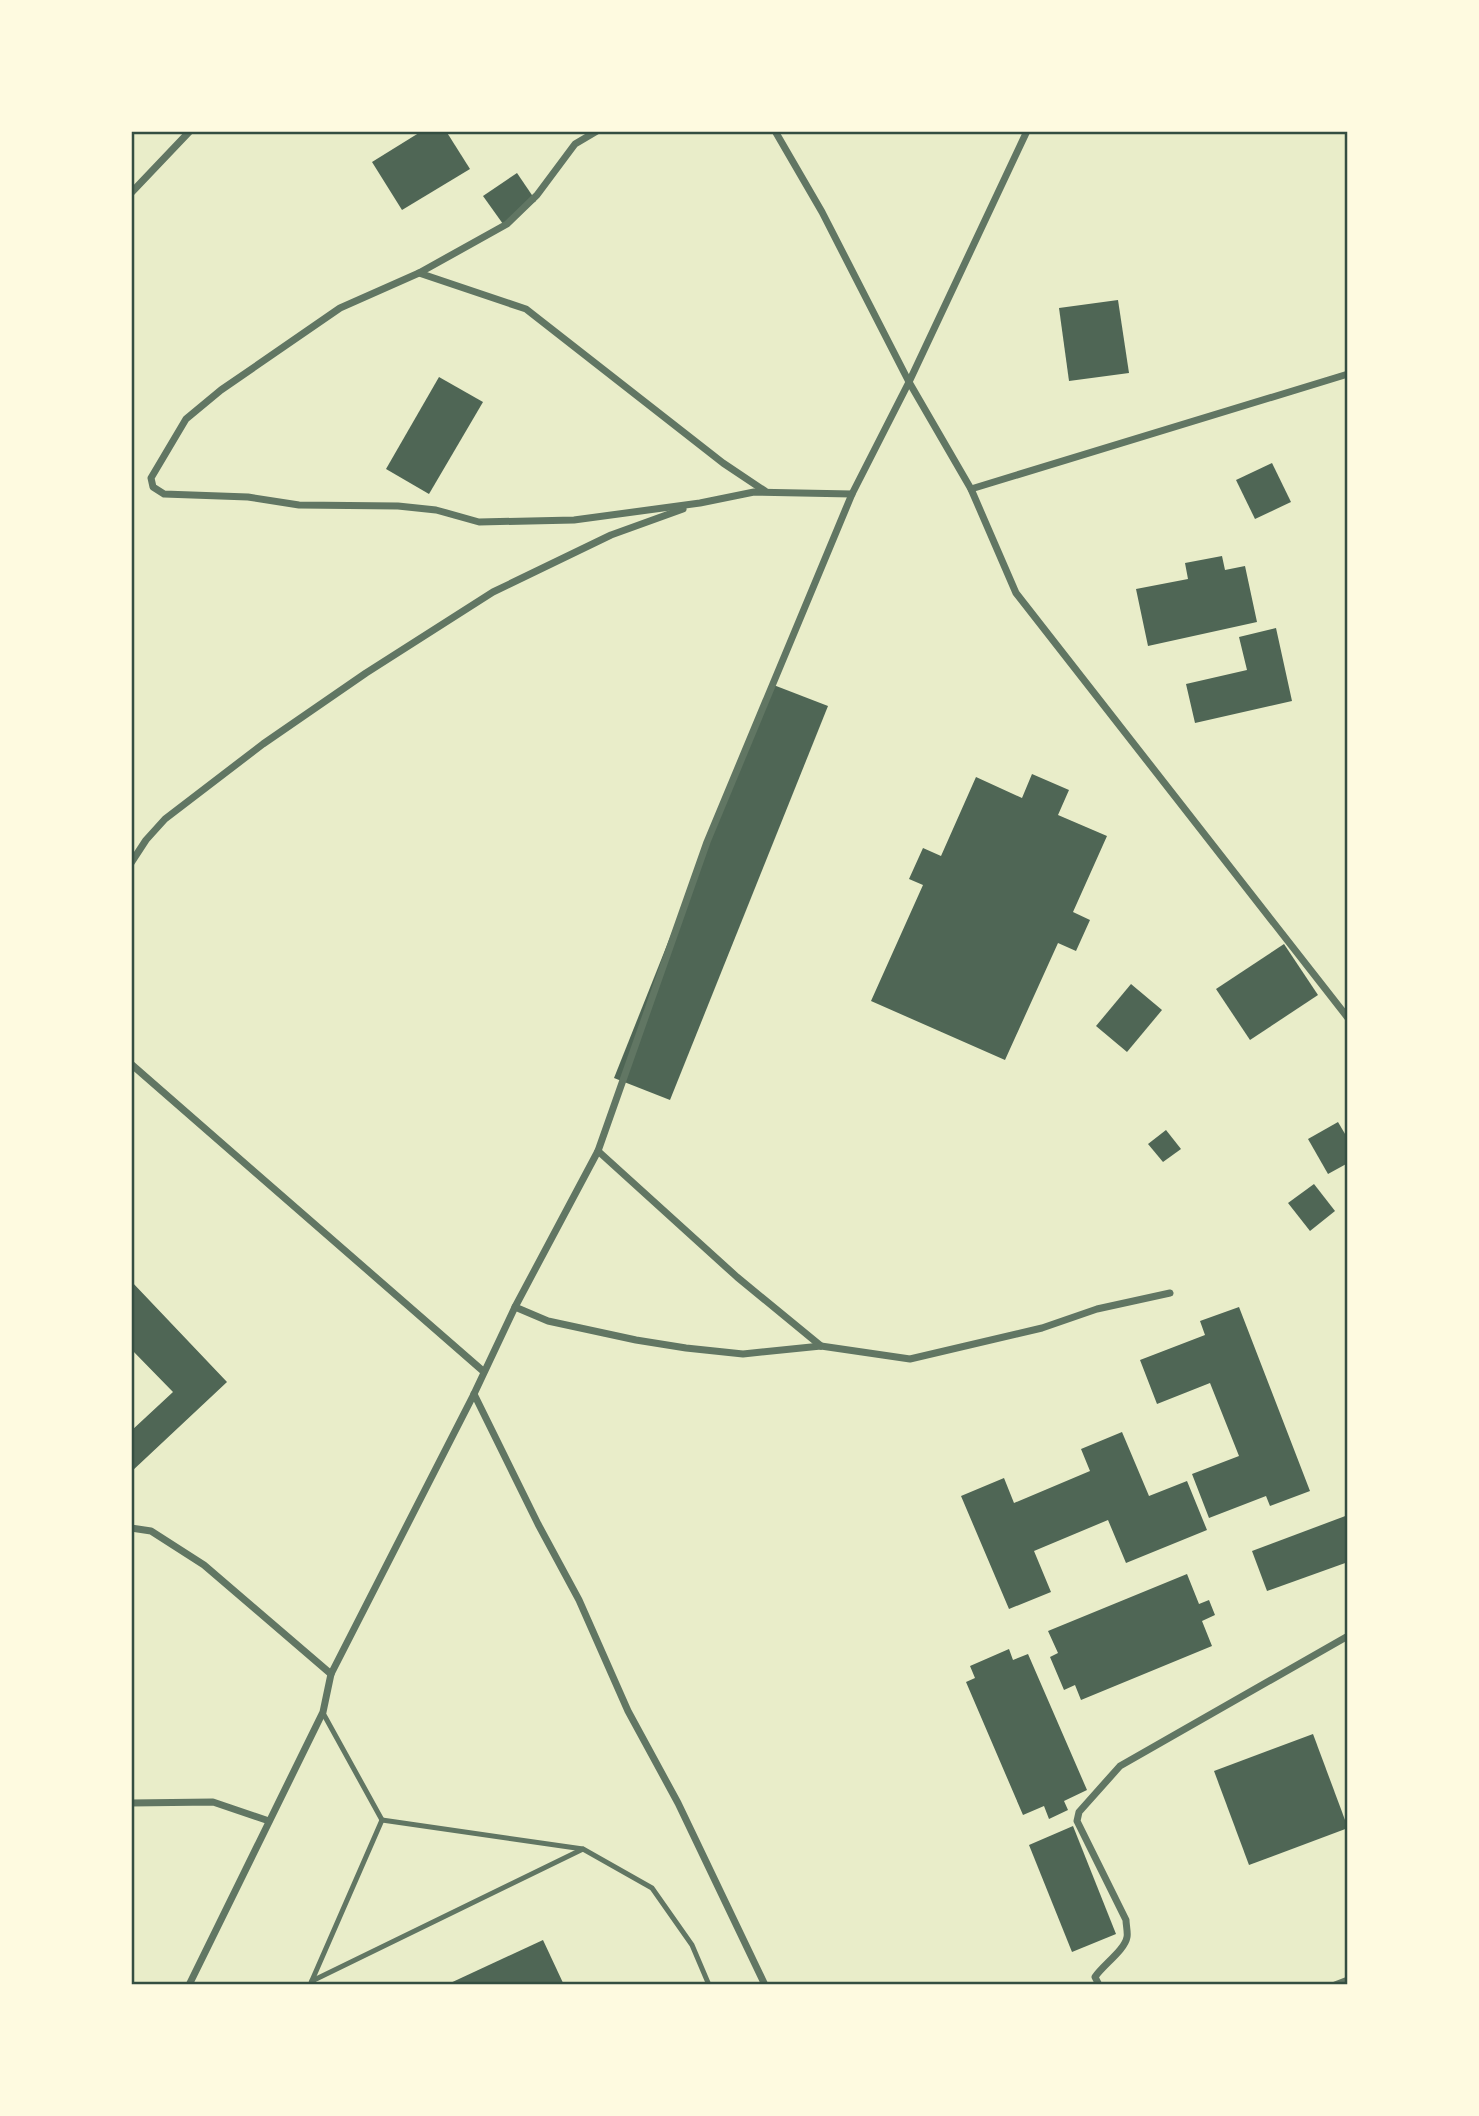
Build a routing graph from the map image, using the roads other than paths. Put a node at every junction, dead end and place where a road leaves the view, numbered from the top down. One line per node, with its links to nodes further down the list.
1 (190, 131): 5 (street)
2 (597, 131): 6 (street)
3 (775, 131): 8 (street)
4 (1027, 131): 8 (street)
5 (131, 193)
6 (419, 273): 10 (street); 12 (street)
7 (1348, 374): 9 (street)
8 (909, 382): 9 (street); 11 (street)
9 (971, 489): 14 (street)
10 (765, 492): 11 (street); 12 (street)
11 (852, 494): 16 (street)
12 (700, 503): 13 (street)
13 (131, 863)
14 (1348, 1018)
15 (131, 1064): 20 (street)
16 (598, 1150): 18 (street); 19 (street)
17 (1170, 1293): 19 (street)
18 (514, 1307): 19 (street); 20 (street)
19 (821, 1346)
20 (483, 1371): 21 (street)
21 (474, 1394): 24 (street); 34 (street)
22 (131, 1528): 24 (street)
23 (1348, 1636): 35 (street)
24 (331, 1674): 25 (street)
25 (323, 1712): 27 (lane); 28 (street)
26 (131, 1802): 28 (street)
27 (382, 1820): 29 (lane); 31 (lane)
28 (269, 1821): 32 (street)
29 (583, 1849): 31 (lane); 33 (lane)
30 (1348, 1980): 36 (street)
31 (311, 1983)
32 (189, 1985)
33 (709, 1985)
34 (765, 1985)
35 (1099, 1985)
36 (1335, 1985)

